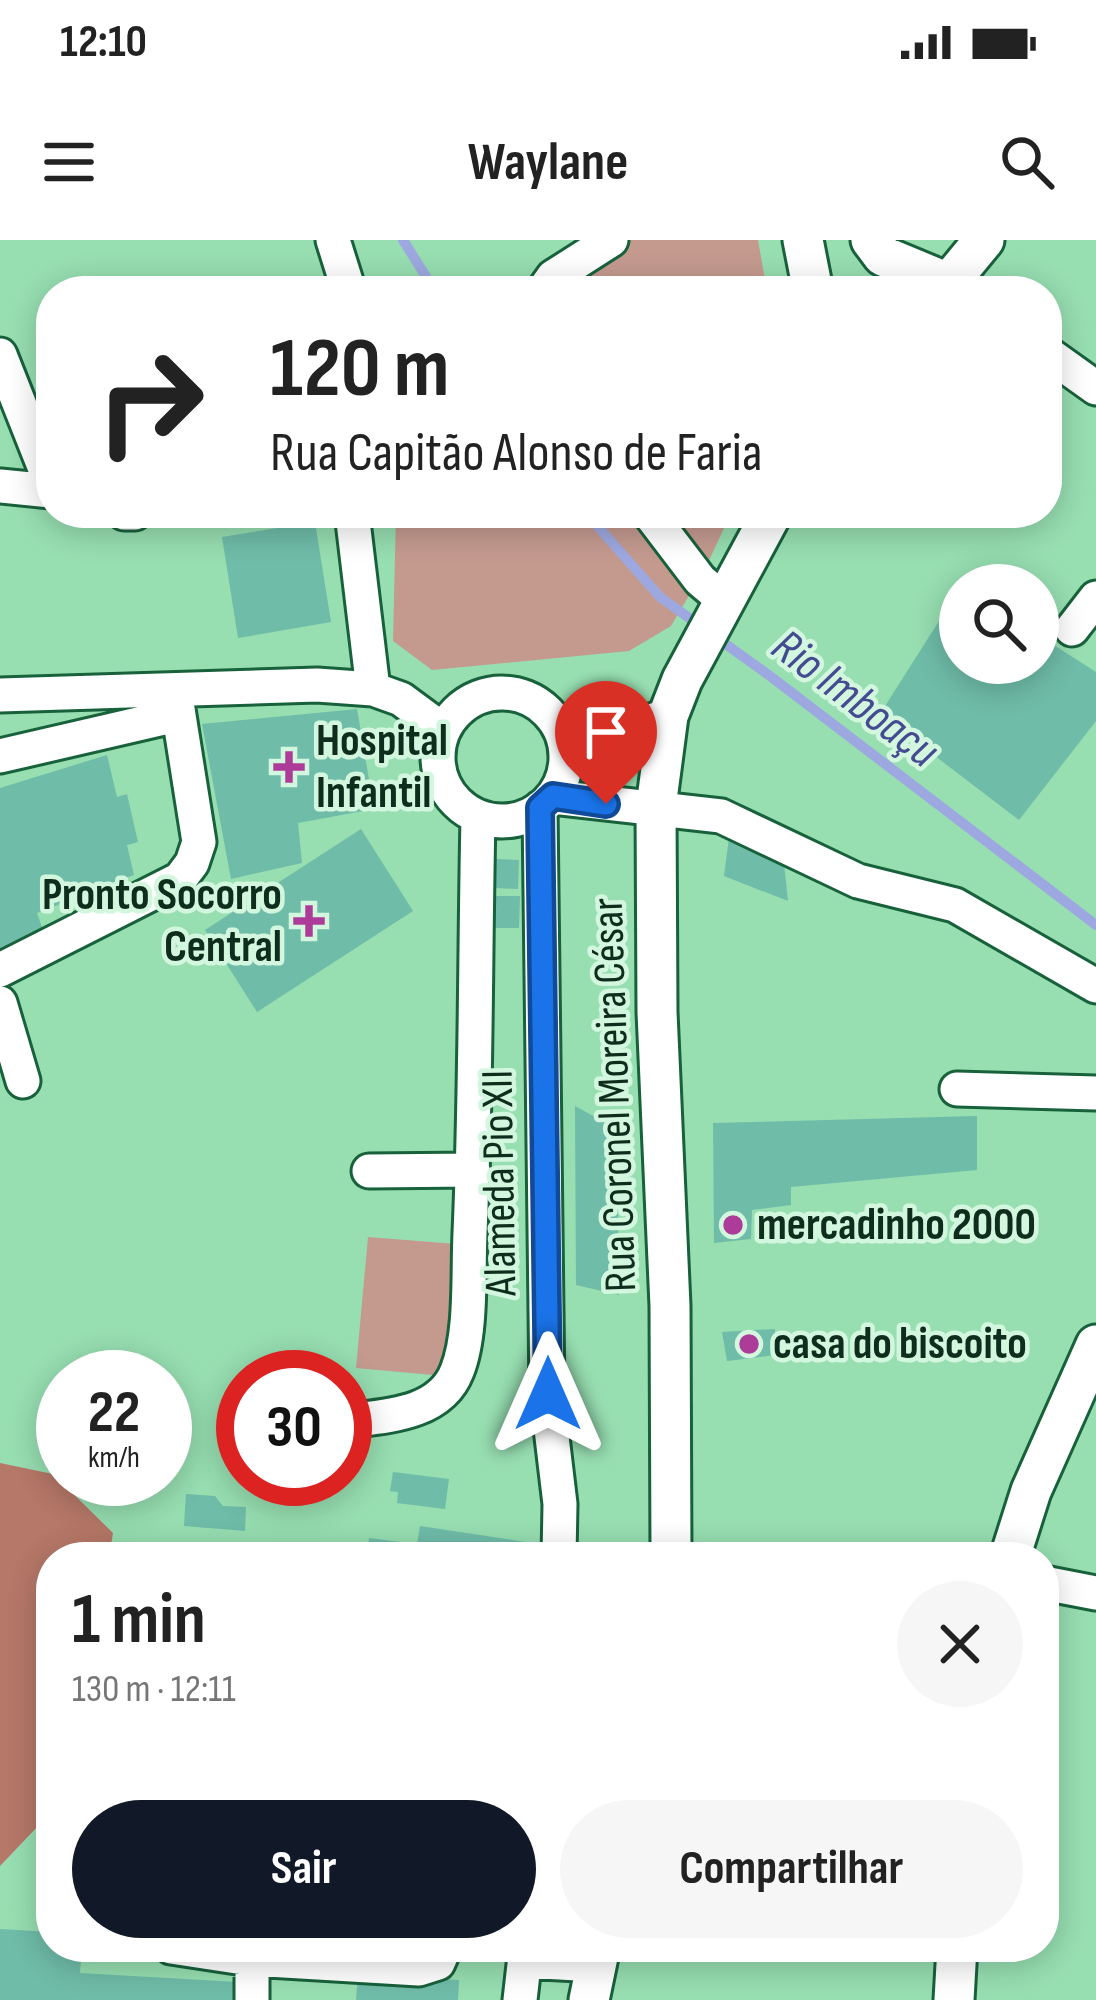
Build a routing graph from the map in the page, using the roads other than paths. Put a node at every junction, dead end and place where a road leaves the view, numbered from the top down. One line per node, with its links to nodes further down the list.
1 (333, 240): 6 (street)
2 (611, 240): 7 (street)
3 (803, 240): 8 (main road)
4 (871, 240): 9 (main road)
5 (984, 240): 10 (main road)
6 (344, 276)
7 (555, 276)
8 (810, 276)
9 (924, 276)
10 (958, 276)
11 (2, 364): 14 (street)
12 (1062, 364): 13 (street)
13 (1096, 388)
14 (36, 449)
15 (0, 486): 16 (street)
16 (36, 487)
17 (354, 528): 23 (street)
18 (660, 528): 21 (street)
19 (764, 528): 21 (main road, Rua Coronel Moreira César)
20 (1096, 598): 22 (street)
21 (725, 603): 26 (main road, Rua Coronel Moreira César)
22 (1072, 629)
23 (373, 689): 25 (street); 28 (street)
24 (0, 695): 25 (street)
25 (176, 703): 29 (street); 33 (street)
26 (668, 716): 27 (street); 31 (main road, Rua Coronel Moreira César)
27 (563, 729): 28 (street); 30 (street)
28 (443, 730): 32 (street)
29 (0, 755)
30 (547, 802): 31 (street); 32 (street); 43 (street, Alameda Pio XII)
31 (656, 807): 34 (street); 44 (main road, Rua Coronel Moreira César)
32 (478, 817): 39 (street)
33 (0, 970)
34 (1096, 986)
35 (0, 1003): 36 (street)
36 (23, 1081)
37 (958, 1089): 38 (street)
38 (1096, 1093)
39 (472, 1170): 40 (street); 42 (street)
40 (369, 1171)
41 (1096, 1345): 45 (main road)
42 (372, 1418)
43 (559, 1542)
44 (671, 1542)
45 (1015, 1542)
46 (1059, 1586): 47 (street)
47 (1096, 1593)
48 (251, 1962): 55 (street)
49 (340, 1962): 50 (street)
50 (438, 1962)
51 (524, 1962): 56 (street)
52 (558, 1962): 54 (street)
53 (956, 1962): 57 (main road)
54 (595, 1971)
55 (252, 2000)
56 (520, 2000)
57 (954, 2000)

